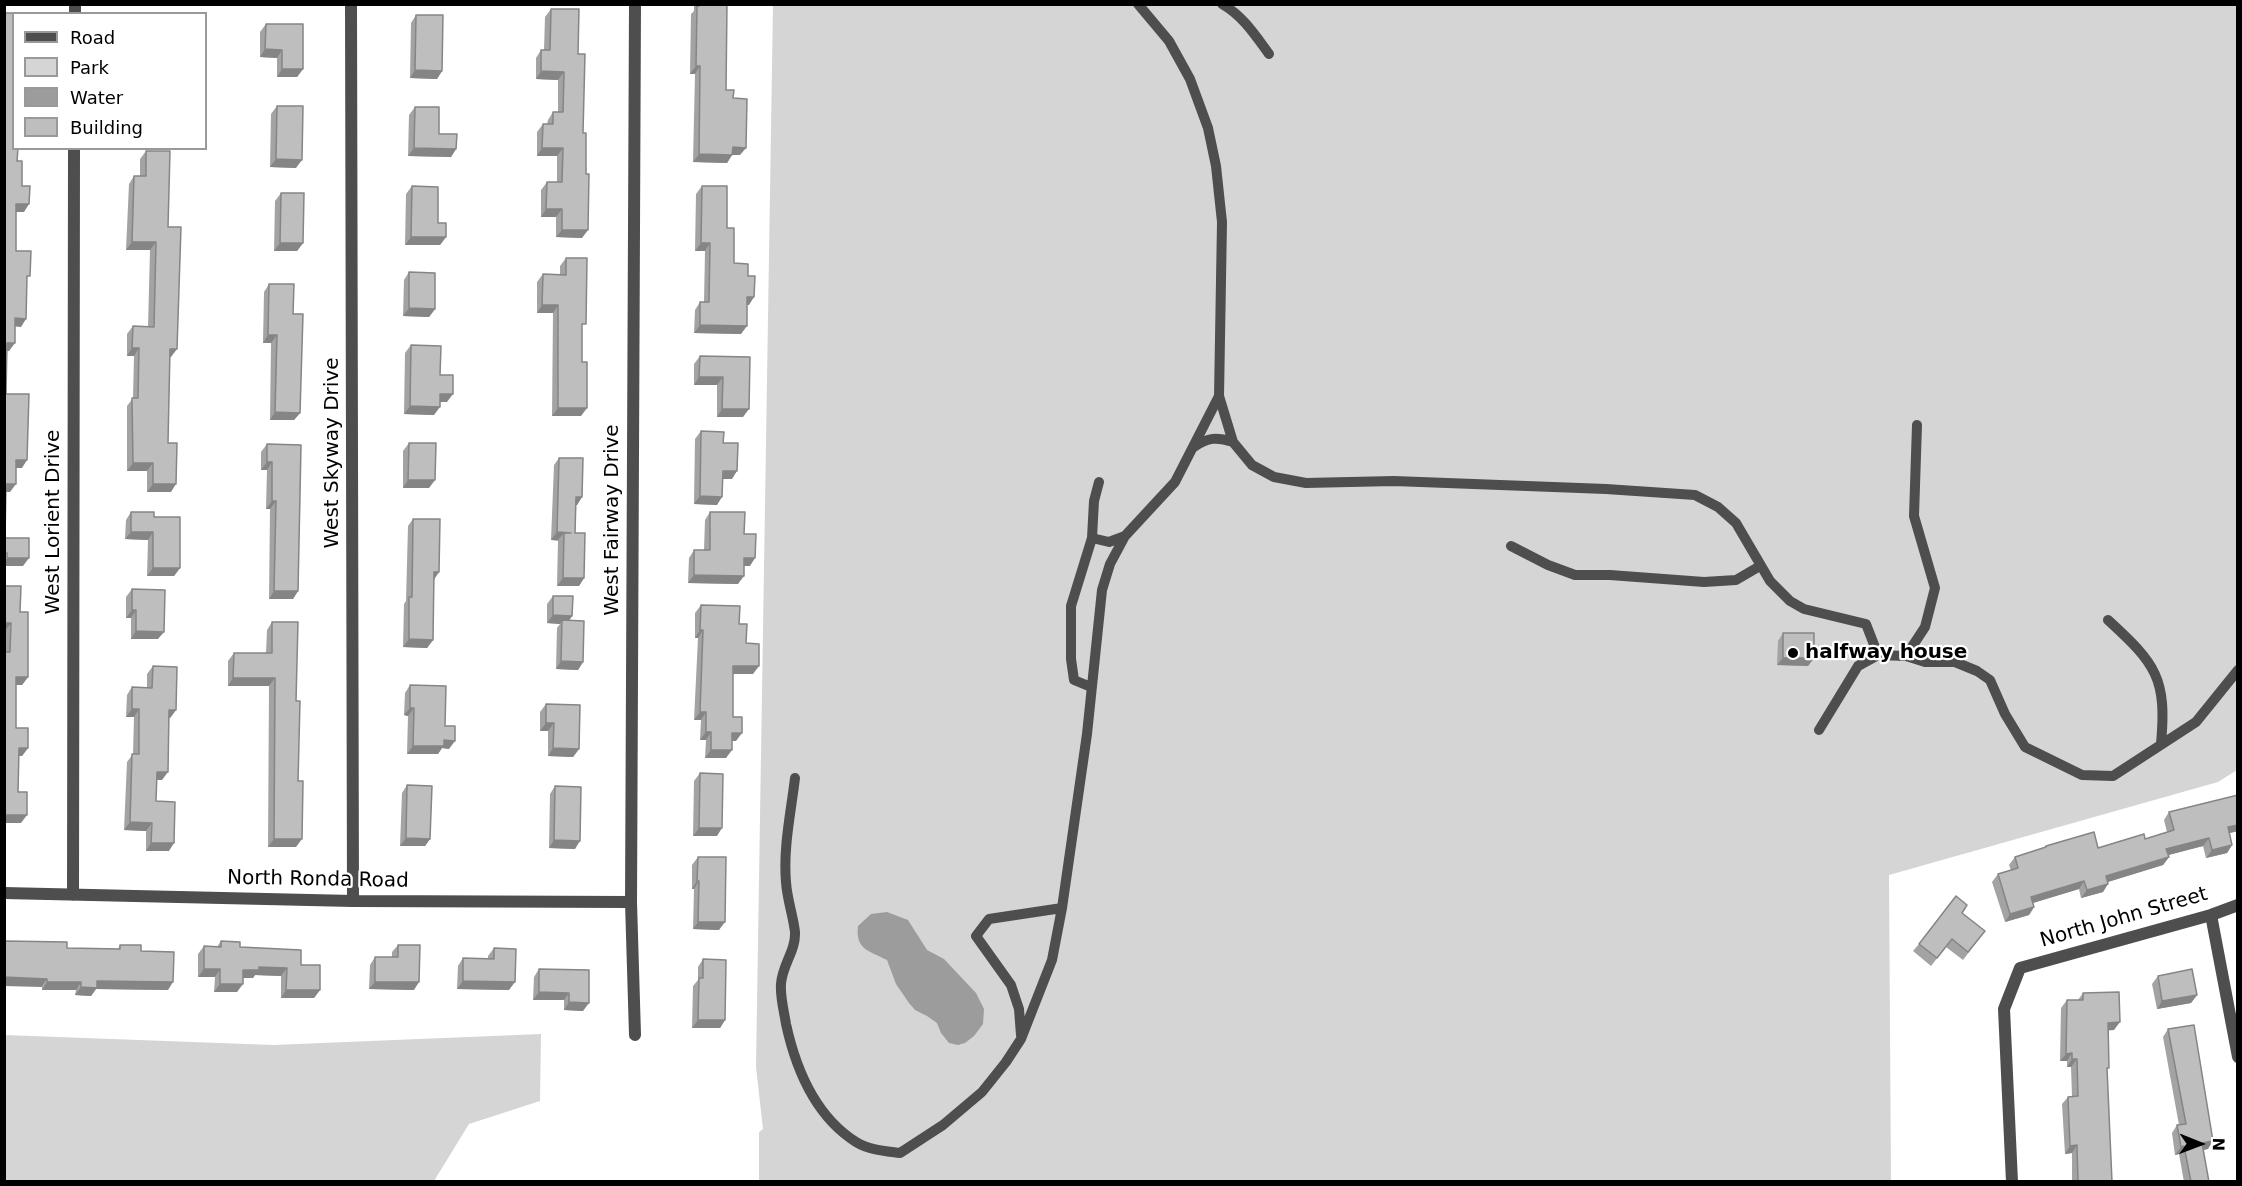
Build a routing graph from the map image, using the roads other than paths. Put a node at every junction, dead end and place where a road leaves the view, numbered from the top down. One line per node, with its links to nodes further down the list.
1 (351, 4): 26 (street, West Skyway Drive)
2 (635, 4): 27 (street, West Fairway Drive)
3 (1138, 4): 7 (lane)
4 (1222, 4): 5 (lane)
5 (1269, 54)
6 (74, 150): 25 (street, West Lorient Drive)
7 (1219, 396): 9 (lane); 10 (lane)
8 (1917, 425): 18 (lane)
9 (1233, 442): 10 (lane); 15 (lane)
10 (1193, 448): 12 (lane)
11 (1099, 482): 13 (lane)
12 (1125, 537): 13 (lane); 20 (lane)
13 (1092, 538): 20 (lane)
14 (1511, 546): 15 (lane)
15 (1760, 566): 17 (lane)
16 (2108, 620): 22 (lane)
17 (1878, 655): 18 (lane); 21 (lane)
18 (1906, 656): 22 (lane)
19 (2238, 670): 22 (lane)
20 (1091, 687): 29 (lane)
21 (1819, 730)
22 (2161, 744)
23 (795, 778): 32 (lane)
24 (4, 894): 25 (street, North Ronda Road)
25 (73, 895): 26 (street, North Ronda Road)
26 (353, 901): 27 (street, North Ronda Road)
27 (631, 902): 31 (street, West Fairway Drive)
28 (2238, 905): 30 (street, North John Street)
29 (1062, 908): 32 (lane); 32 (lane)
30 (2211, 915): 33 (street); 34 (street, North John Street)
31 (635, 1035)
32 (1021, 1040)
33 (2238, 1057)
34 (2012, 1182)

